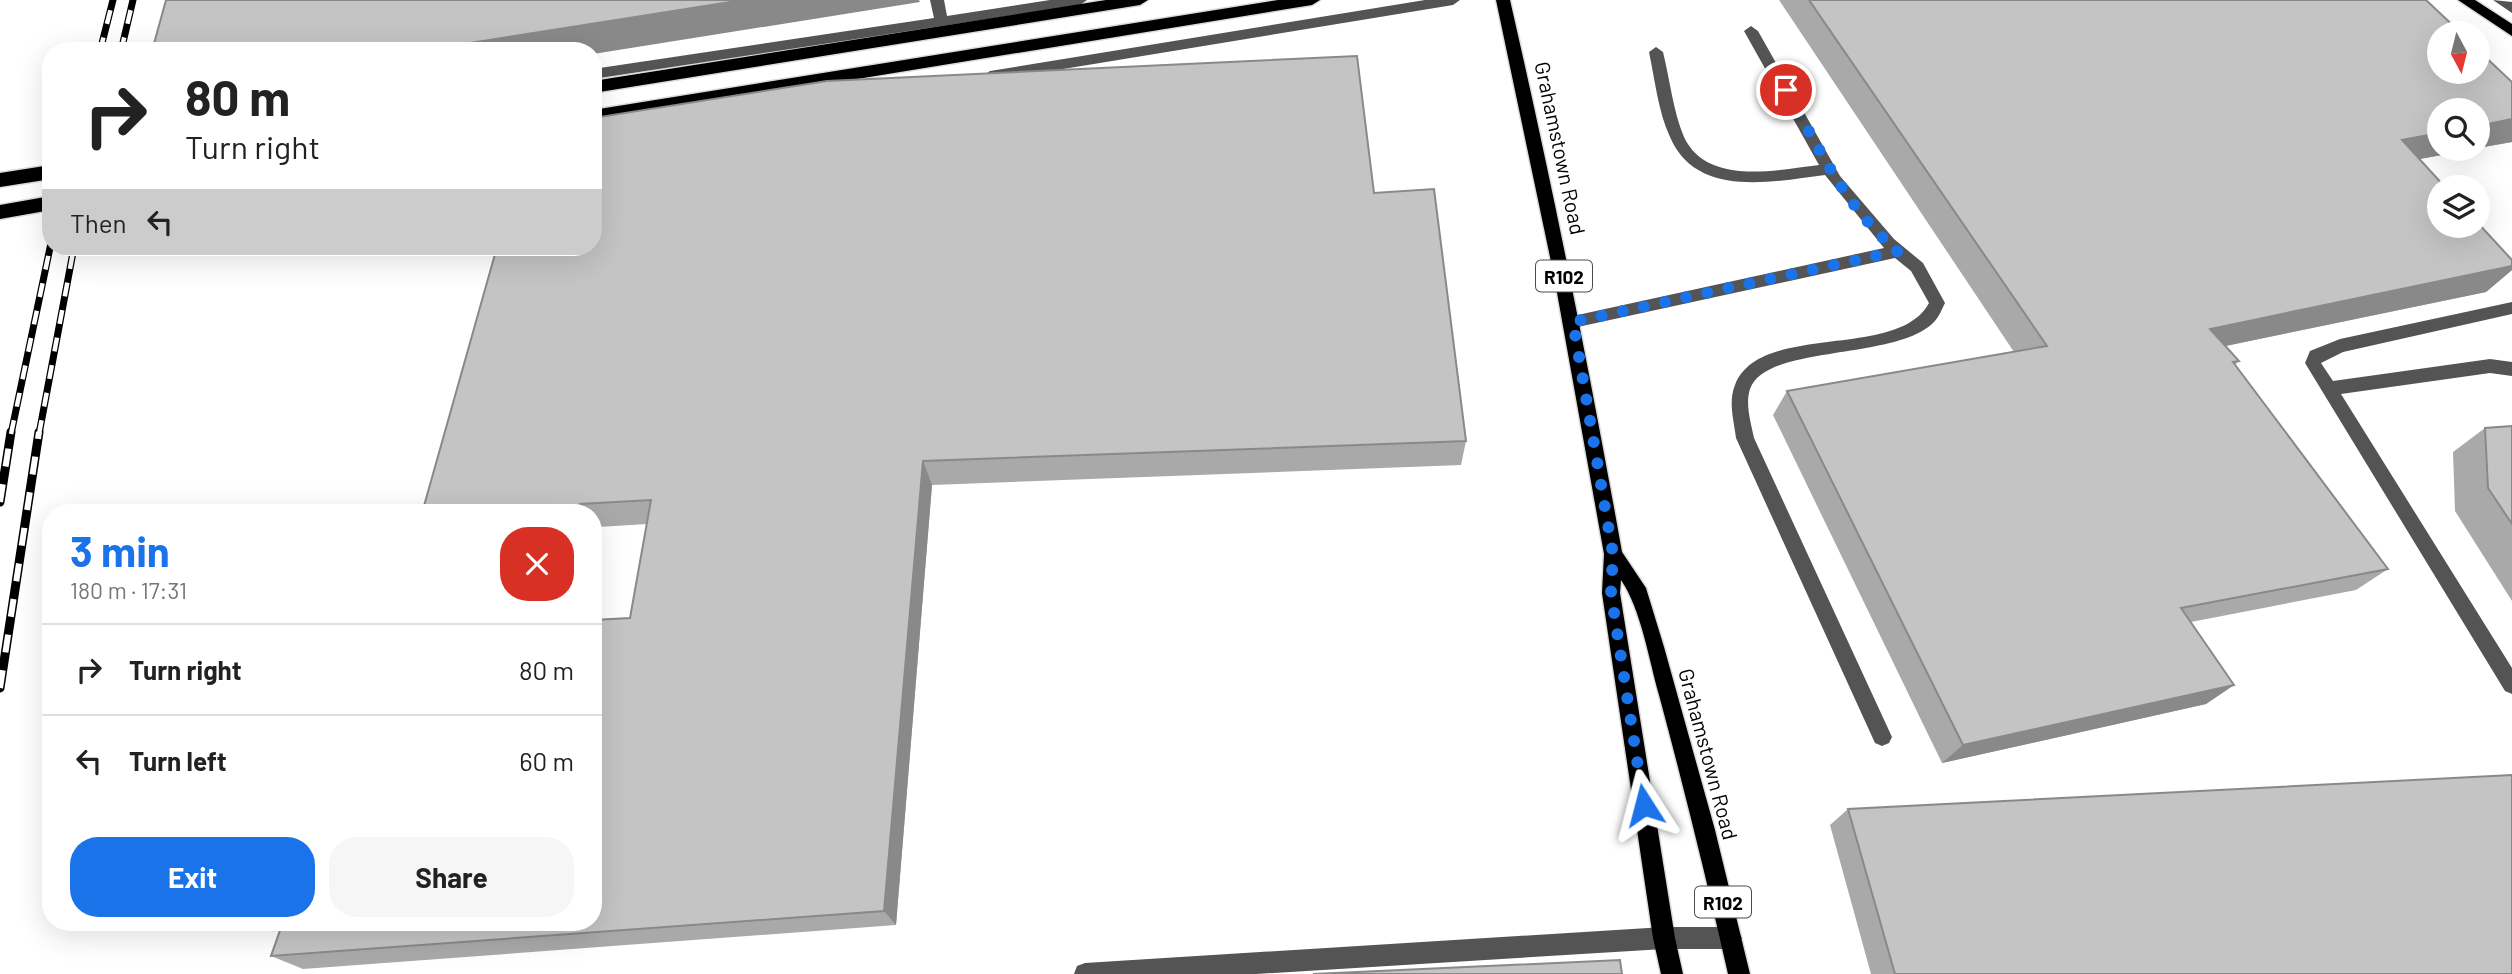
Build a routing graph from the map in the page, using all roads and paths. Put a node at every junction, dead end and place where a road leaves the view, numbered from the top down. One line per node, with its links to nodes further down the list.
1 (937, 0): 10 (lane)
2 (1140, 0): 16 (highway)
3 (1312, 0): 17 (highway)
4 (1453, 0): 15 (lane)
5 (1503, 0): 25 (main road, Grahamstown Road / R102)
6 (2465, 0): 12 (main road)
7 (2500, 0): 9 (lane)
8 (1070, 1): 10 (lane)
9 (2512, 8)
10 (941, 20): 14 (lane)
11 (1751, 31): 18 (lane)
12 (2512, 31)
13 (1656, 52): 18 (lane)
14 (602, 73)
15 (975, 78)
16 (602, 86)
17 (602, 115)
18 (1829, 169): 23 (lane)
19 (42, 173): 20 (highway)
20 (0, 180)
21 (42, 205): 22 (highway)
22 (0, 212)
23 (1898, 251): 25 (lane); 30 (lane)
24 (2512, 308): 27 (lane)
25 (1573, 322): 28 (main road, Grahamstown Road / R102)
26 (2512, 369): 27 (lane)
27 (2328, 389): 29 (lane)
28 (1613, 554): 31 (main road, Grahamstown Road / R102); 32 (main road, Grahamstown Road / R102)
29 (2512, 685)
30 (1882, 737)
31 (1664, 938): 32 (lane); 33 (lane); 34 (main road, Grahamstown Road / R102)
32 (1731, 938): 35 (main road, Grahamstown Road / R102)
33 (1085, 974)
34 (1672, 974)
35 (1739, 974)

